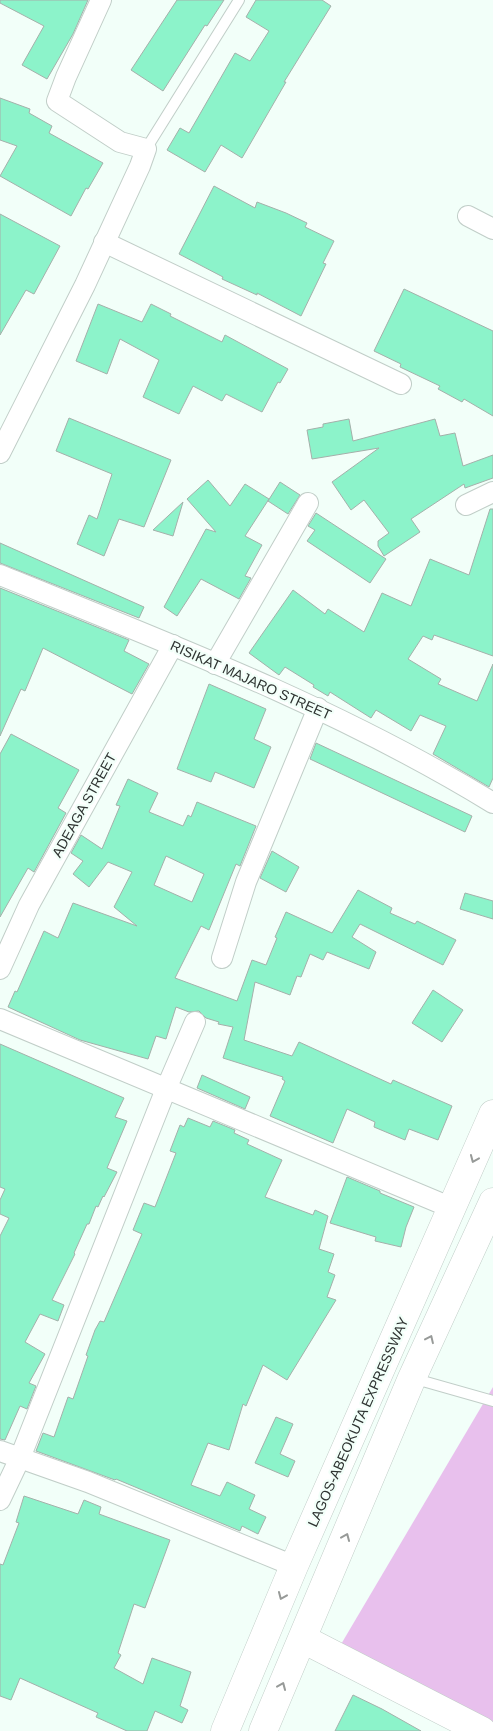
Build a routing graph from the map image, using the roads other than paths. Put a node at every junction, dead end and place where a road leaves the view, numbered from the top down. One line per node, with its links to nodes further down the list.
1 (101, 0): 3 (street)
2 (239, 0): 3 (lane)
3 (146, 149): 6 (street)
4 (468, 216): 5 (street)
5 (493, 229)
6 (104, 242): 7 (street); 8 (street)
7 (401, 384)
8 (0, 453)
9 (493, 492): 11 (street)
10 (308, 503): 14 (street)
11 (466, 505)
12 (0, 575): 13 (street, RISIKAT MAJARO STREET)
13 (173, 644): 14 (street, RISIKAT MAJARO STREET); 18 (street, ADEAGA STREET)
14 (215, 664): 15 (street, RISIKAT MAJARO STREET)
15 (318, 708): 16 (street, RISIKAT MAJARO STREET); 17 (street)
16 (493, 803)
17 (222, 958)
18 (0, 969)
19 (0, 1019): 21 (street)
20 (195, 1022): 21 (street)
21 (166, 1089): 24 (street); 28 (street)
22 (493, 1114): 24 (main road, LAGOS-ABEOKUTA EXPRESSWAY, one-way to 24)
23 (493, 1202): 25 (main road, one-way to 23)
24 (452, 1208): 30 (main road, LAGOS-ABEOKUTA EXPRESSWAY)
25 (412, 1378): 26 (lane); 31 (main road, one-way to 25)
26 (493, 1401)
27 (0, 1451): 28 (street)
28 (20, 1458): 29 (street); 30 (street)
29 (0, 1500)
30 (294, 1566): 32 (main road, LAGOS-ABEOKUTA EXPRESSWAY, one-way to 32)
31 (303, 1639): 33 (main road, one-way to 31); 34 (main road)
32 (225, 1731)
33 (263, 1731)
34 (482, 1731)

